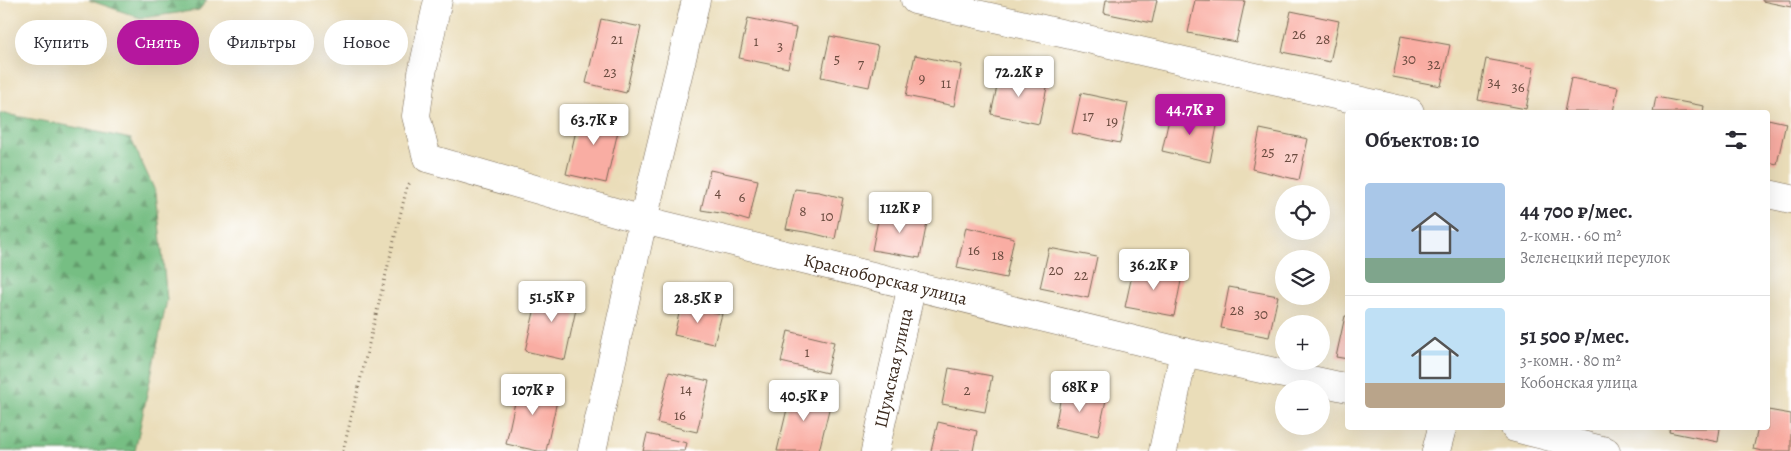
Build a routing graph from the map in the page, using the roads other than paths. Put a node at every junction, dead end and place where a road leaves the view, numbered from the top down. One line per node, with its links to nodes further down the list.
1 (438, 0): 7 (street, Красноборская улица)
2 (696, 0): 7 (street)
3 (915, 0): 4 (street)
4 (1401, 110)
5 (1770, 194): 6 (street)
6 (1791, 199)
7 (643, 220): 8 (street, Красноборская улица); 13 (street)
8 (912, 285): 9 (street, Красноборская улица); 14 (street, Шумская улица)
9 (1184, 352): 10 (street, Красноборская улица); 15 (street)
10 (1345, 387)
11 (1441, 430): 16 (street)
12 (1523, 430): 17 (street)
13 (592, 451)
14 (875, 451)
15 (1163, 451)
16 (1436, 451)
17 (1606, 451)

